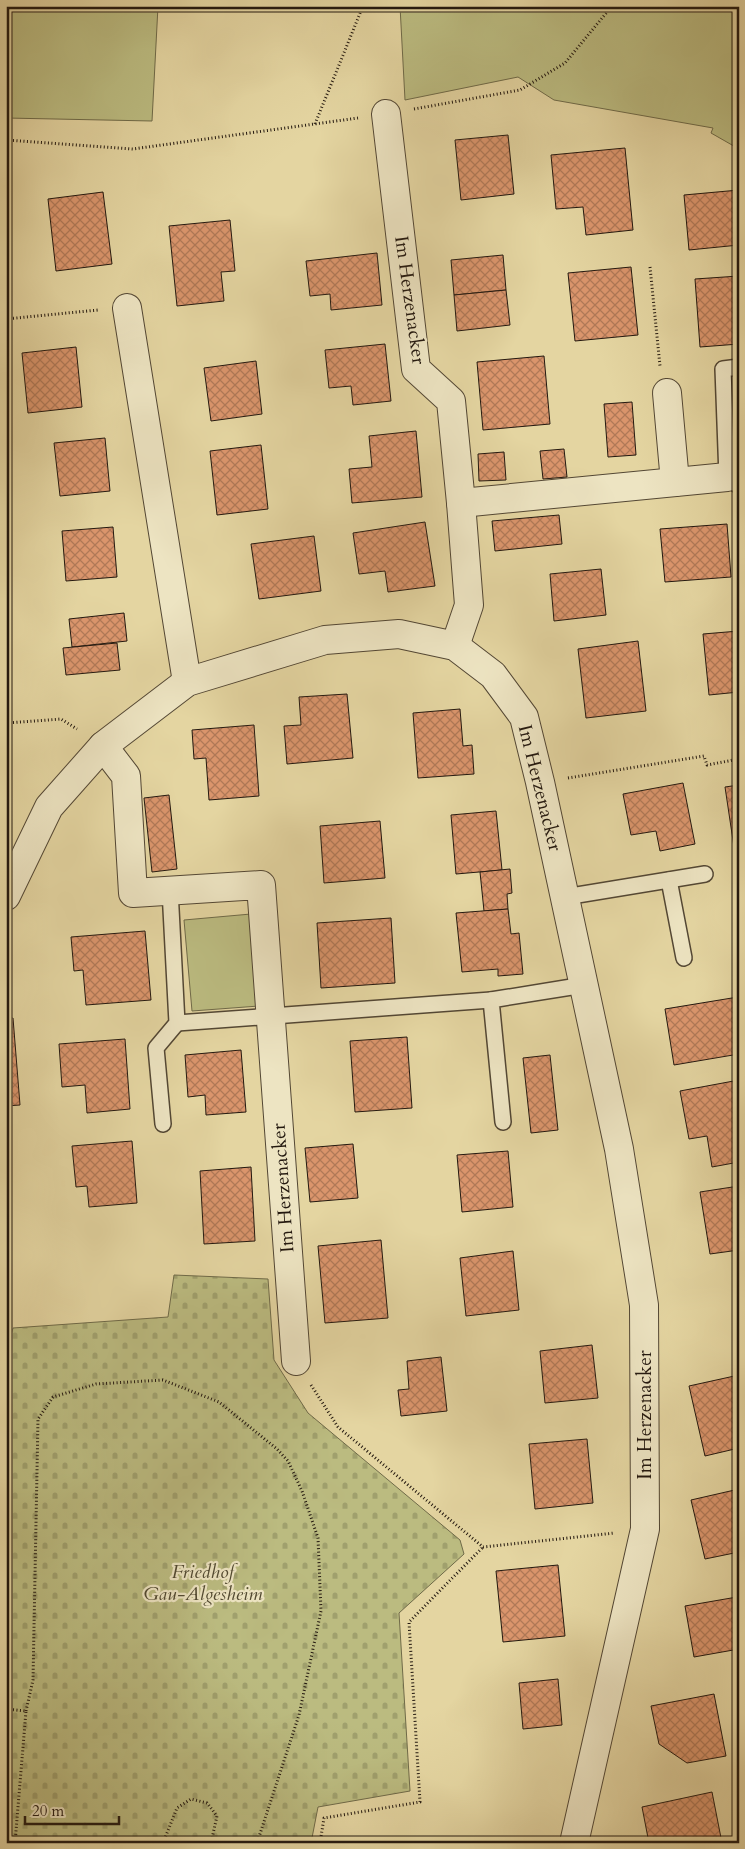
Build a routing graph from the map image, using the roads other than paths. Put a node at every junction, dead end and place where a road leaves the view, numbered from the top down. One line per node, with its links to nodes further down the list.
1 (386, 114): 7 (street, Im Herzenacker)
2 (127, 308): 9 (street)
3 (739, 367): 6 (lane)
4 (667, 393): 5 (street)
5 (675, 482): 6 (street); 7 (street)
6 (733, 482)
7 (461, 503): 8 (street, Im Herzenacker)
8 (455, 646): 9 (street, Im Herzenacker); 15 (street, Im Herzenacker)
9 (187, 682): 10 (street, Im Herzenacker)
10 (103, 746): 13 (street, Im Herzenacker); 14 (street, Im Herzenacker)
11 (705, 874): 12 (lane)
12 (669, 880): 15 (lane); 16 (lane)
13 (170, 890): 19 (street, Im Herzenacker); 20 (lane)
14 (6, 896)
15 (565, 897): 17 (street, Im Herzenacker)
16 (684, 958)
17 (584, 985): 18 (lane); 24 (street, Im Herzenacker)
18 (491, 1000): 19 (lane); 21 (lane)
19 (270, 1016): 20 (lane); 23 (street, Im Herzenacker)
20 (177, 1023): 22 (lane)
21 (503, 1122)
22 (163, 1124)
23 (296, 1361)
24 (574, 1843)

